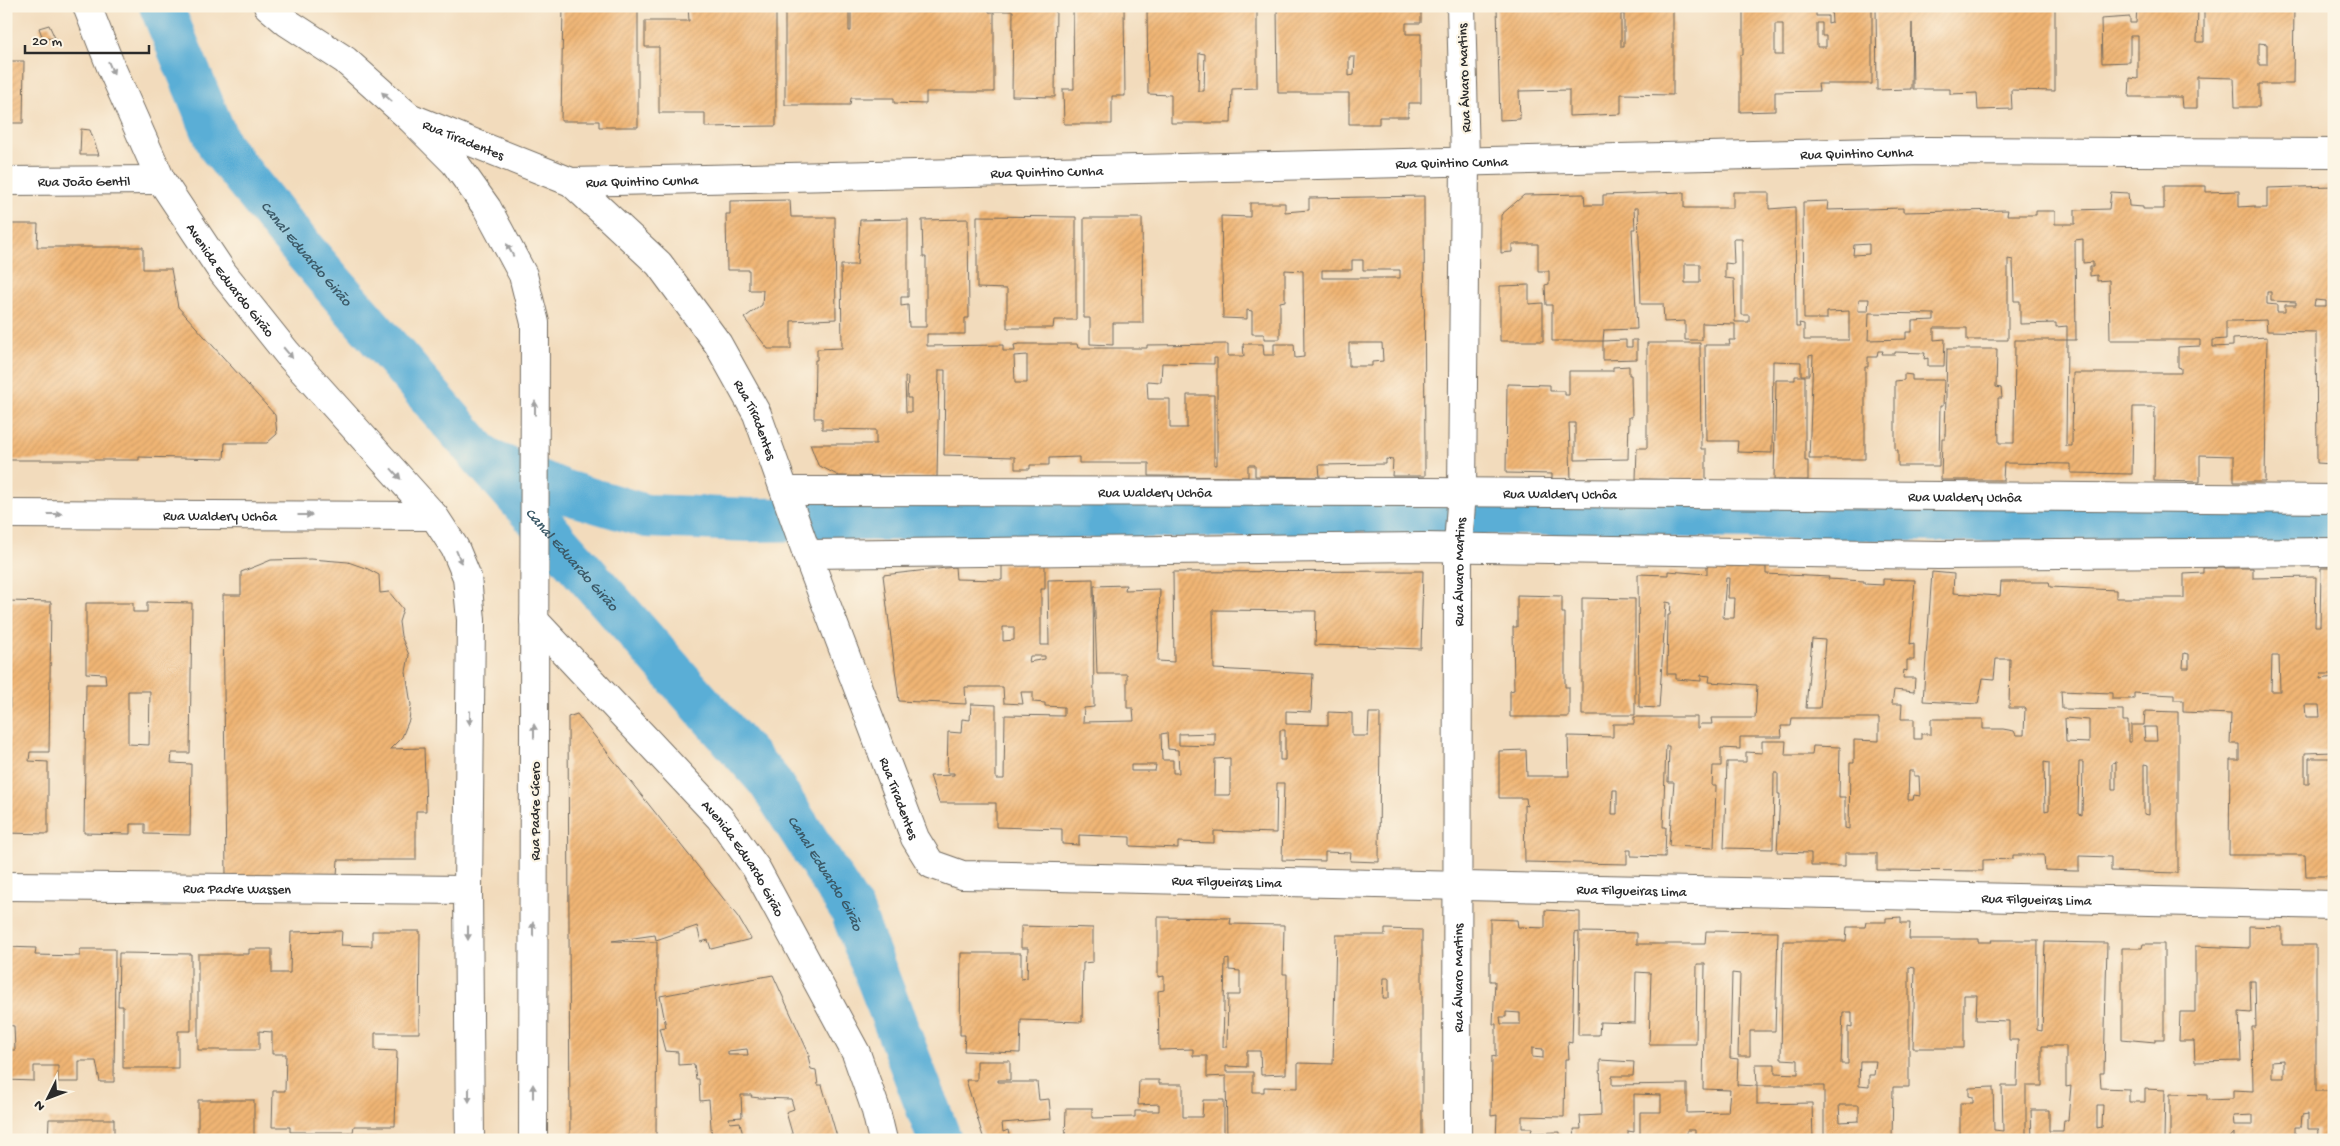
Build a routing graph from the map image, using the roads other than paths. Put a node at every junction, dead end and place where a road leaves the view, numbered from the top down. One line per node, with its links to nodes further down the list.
1 (88, 6): 7 (street, Avenida Eduardo Girão, one-way to 7)
2 (268, 6): 4 (street, one-way to 2)
3 (1461, 6): 6 (street, Rua Álvaro Martins)
4 (409, 117): 9 (street, Rua Tiradentes); 18 (street, Rua Padre Cícero, one-way to 4)
5 (2334, 153): 6 (street, Rua Quintino Cunha)
6 (1465, 160): 9 (street, Rua Quintino Cunha); 11 (street, Rua Álvaro Martins)
7 (161, 180): 8 (street, Rua João Gentil); 14 (street, Avenida Eduardo Girão, one-way to 14)
8 (6, 181)
9 (571, 182): 10 (street, Rua Tiradentes)
10 (786, 491): 11 (street, Rua Waldery Uchôa); 17 (street, Rua Tiradentes)
11 (1462, 492): 12 (street, Rua Waldery Uchôa); 15 (street, Rua Álvaro Martins)
12 (2334, 499)
13 (6, 514): 14 (street, Rua Waldery Uchôa, one-way to 14)
14 (434, 516): 22 (street, one-way to 22)
15 (1458, 547): 16 (street); 17 (street); 20 (street, Rua Álvaro Martins)
16 (2334, 552)
17 (807, 554): 19 (street, Rua Tiradentes)
18 (534, 620): 25 (street, Rua Padre Cícero, one-way to 18); 26 (street, Avenida Eduardo Girão)
19 (931, 864): 20 (street, Rua Filgueiras Lima)
20 (1457, 885): 23 (street, Rua Filgueiras Lima); 27 (street, Rua Álvaro Martins)
21 (6, 886): 22 (street, Rua Padre Wassen)
22 (468, 890): 24 (street, one-way to 24)
23 (2334, 905)
24 (470, 1140)
25 (533, 1140)
26 (883, 1140)
27 (1457, 1140)

